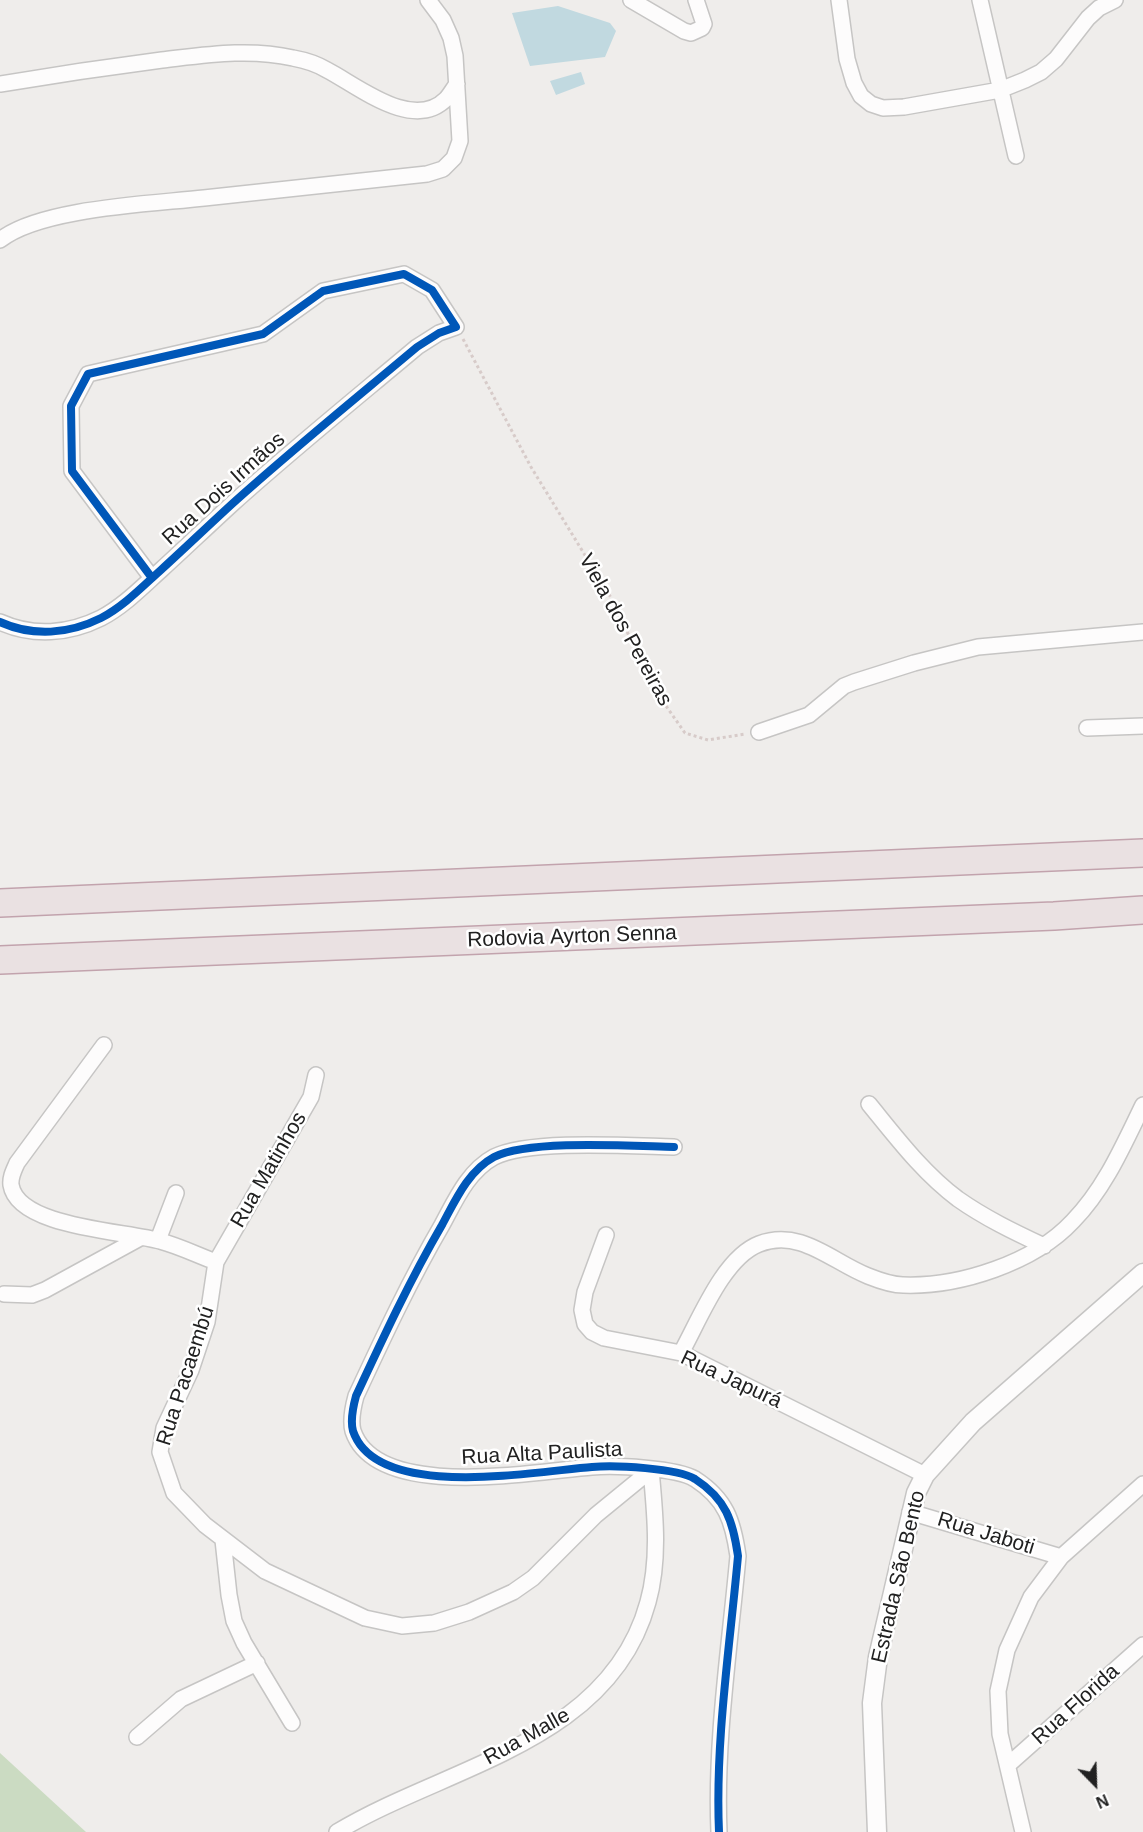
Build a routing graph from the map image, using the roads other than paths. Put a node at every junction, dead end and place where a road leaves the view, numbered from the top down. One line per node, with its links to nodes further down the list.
1 (428, 0): 8 (street)
2 (631, 0): 3 (street)
3 (696, 0)
4 (839, 0): 9 (street)
5 (980, 0): 9 (street)
6 (1115, 0): 9 (street)
7 (0, 84): 8 (street)
8 (457, 84): 11 (street)
9 (1000, 90): 10 (street)
10 (1016, 156)
11 (0, 240)
12 (152, 578): 12 (street, Rua Dois Irmãos); 13 (street, Rua Dois Irmãos)
13 (0, 622)
14 (1143, 632): 17 (street)
15 (1143, 726): 16 (street)
16 (1087, 728)
17 (759, 732)
18 (1143, 853): 19 (highway)
19 (0, 903)
20 (1143, 910): 21 (highway, Rodovia Ayrton Senna)
21 (0, 960)
22 (104, 1045): 29 (street)
23 (316, 1075): 32 (street, Rua Matinhos)
24 (869, 1104): 31 (street)
25 (1143, 1105): 31 (street)
26 (674, 1147): 36 (street, Rua Alta Paulista)
27 (176, 1193): 30 (street)
28 (606, 1235): 35 (street, Rua Japurá)
29 (141, 1238): 30 (street); 34 (street)
30 (158, 1240): 32 (street)
31 (1044, 1246): 35 (street)
32 (216, 1262): 40 (street, Rua Pacaembú)
33 (1143, 1273): 37 (street, Estrada São Bento)
34 (4, 1294)
35 (681, 1353): 37 (street, Rua Japurá)
36 (651, 1470): 40 (street, Rua Pacaembú); 47 (street, Rua Malle); 48 (street, Rua Alta Paulista)
37 (925, 1475): 39 (street, Estrada São Bento)
38 (1143, 1484): 41 (street)
39 (910, 1512): 41 (street, Rua Jaboti); 49 (street, Estrada São Bento)
40 (223, 1540): 43 (street)
41 (1061, 1557): 46 (street)
42 (1143, 1645): 46 (street, Rua Florida)
43 (257, 1663): 44 (street); 45 (street)
44 (292, 1723)
45 (137, 1737)
46 (1008, 1765): 50 (street)
47 (337, 1832)
48 (718, 1832)
49 (877, 1832)
50 (1023, 1832)

